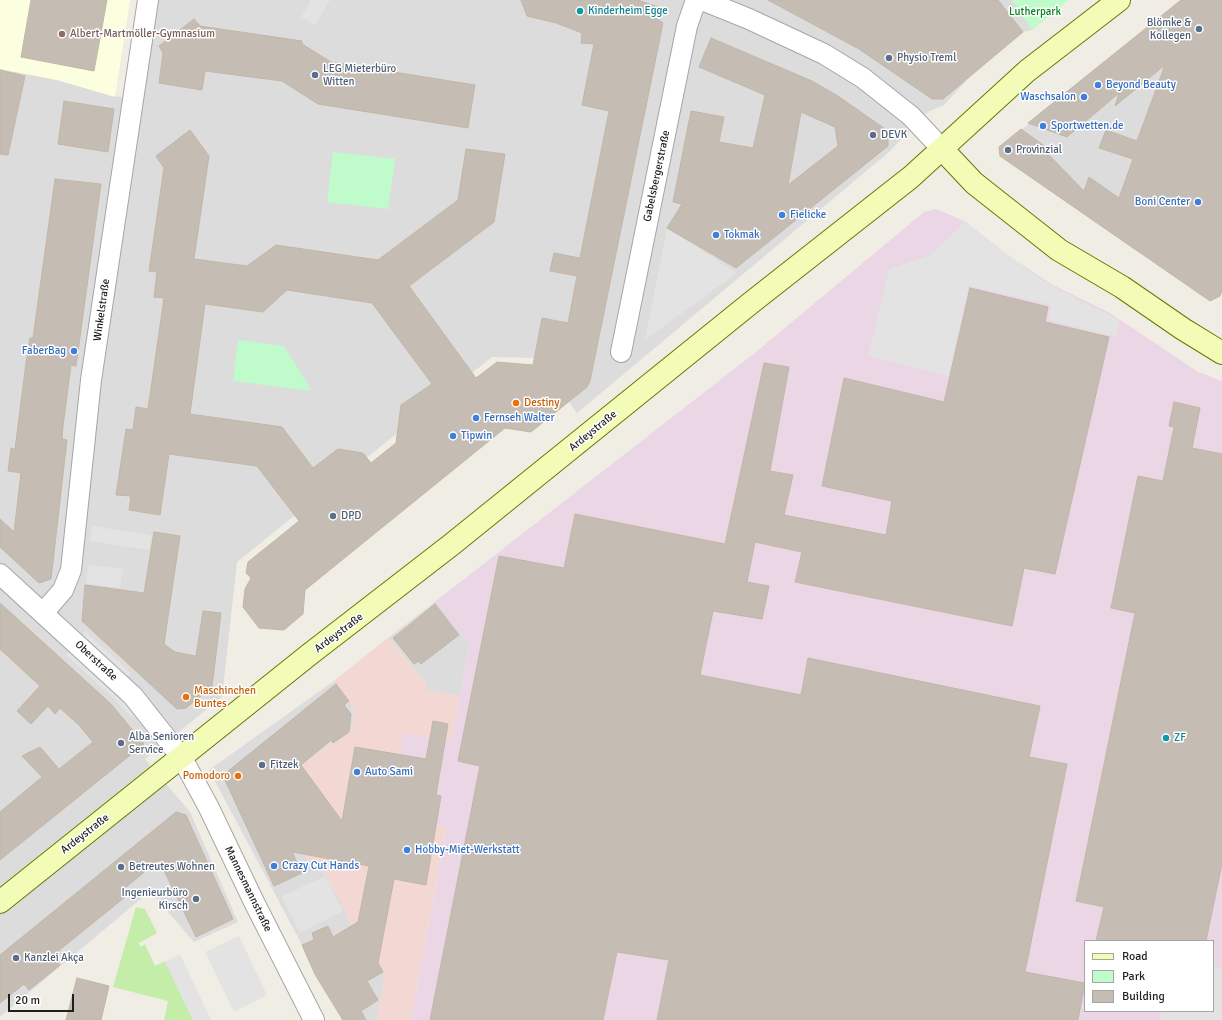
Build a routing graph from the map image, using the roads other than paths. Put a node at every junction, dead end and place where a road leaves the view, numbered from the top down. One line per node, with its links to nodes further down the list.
1 (148, 0): 9 (street, Winkelstraße)
2 (696, 0): 6 (street, Gabelsbergerstraße)
3 (702, 0): 5 (street)
4 (1119, 0): 5 (main road, Ardeystraße)
5 (942, 149): 7 (main road); 10 (main road, Ardeystraße)
6 (621, 352)
7 (1222, 353)
8 (0, 574): 9 (street, Oberstraße)
9 (43, 613): 10 (street, Oberstraße)
10 (182, 758): 11 (main road, Ardeystraße); 12 (street, Mannesmannstraße)
11 (0, 902)
12 (314, 1020)

